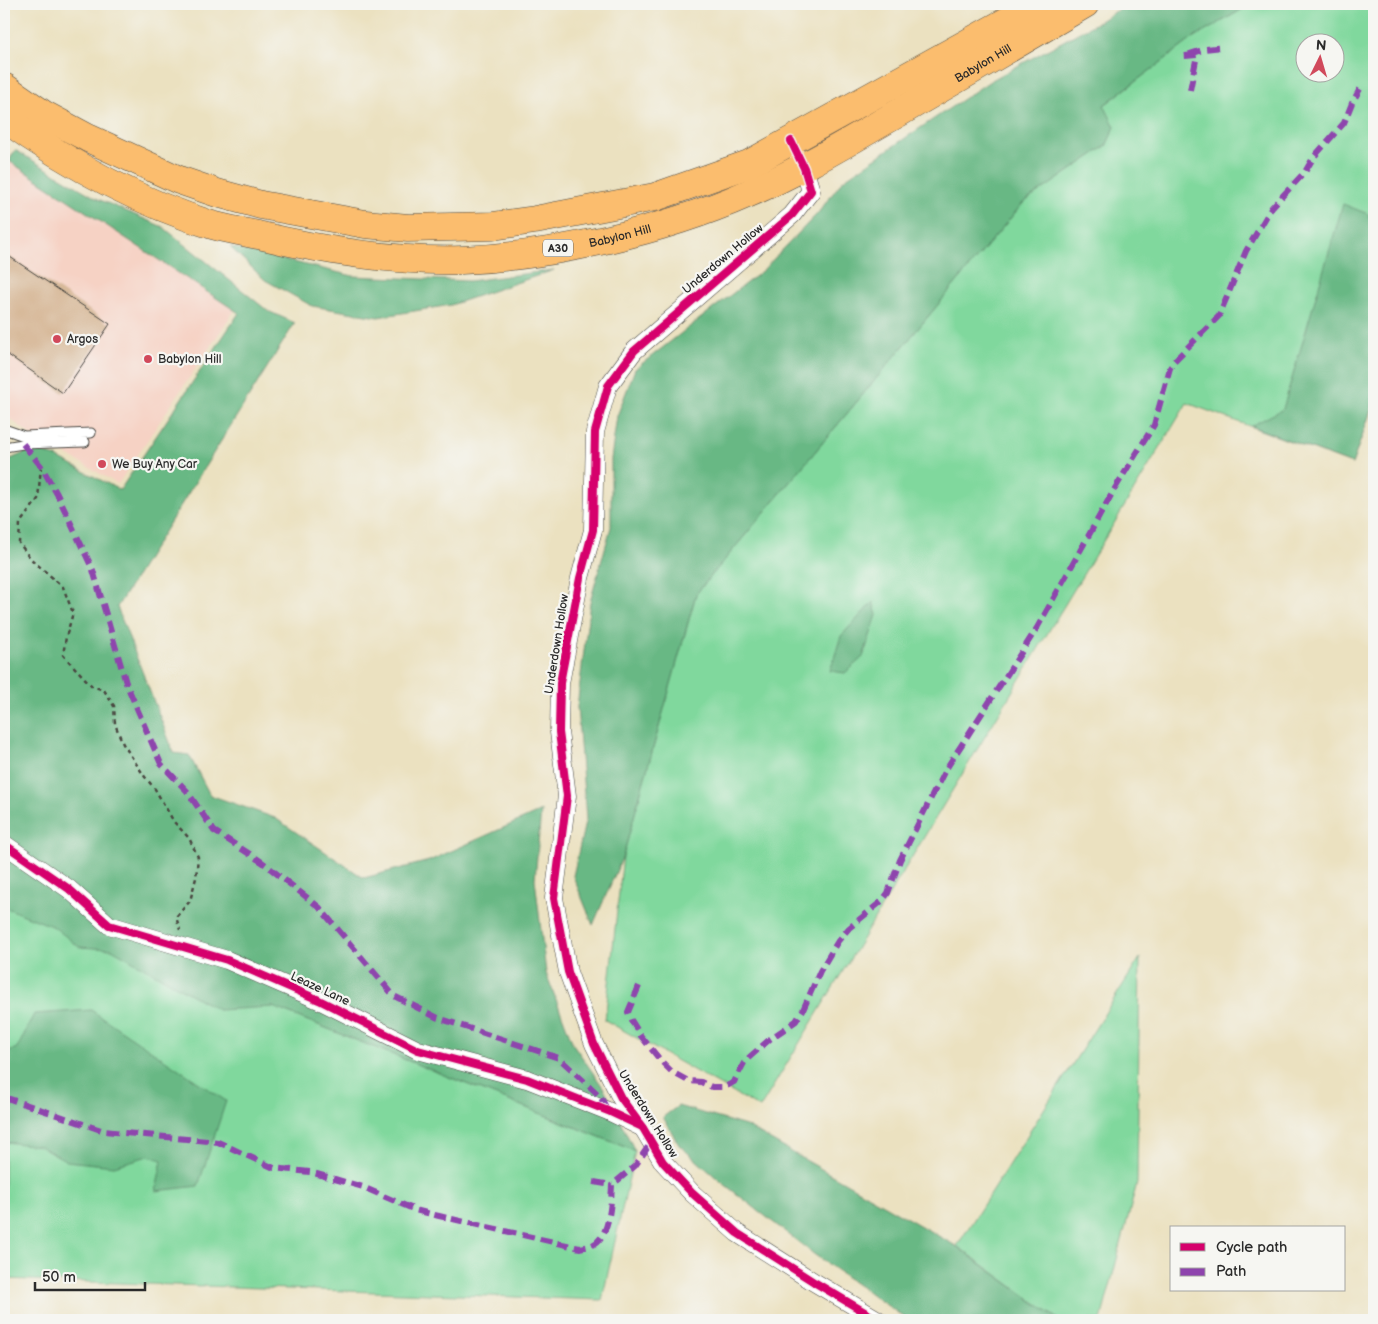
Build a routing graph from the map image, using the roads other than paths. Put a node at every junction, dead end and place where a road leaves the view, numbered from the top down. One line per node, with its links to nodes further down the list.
1 (1038, 4): 5 (main road, Babylon Hill)
2 (1084, 4): 6 (main road, Babylon Hill / A30)
3 (4, 87): 5 (main road, Babylon Hill)
4 (4, 118): 6 (main road, Babylon Hill / A30)
5 (791, 141): 6 (street)
6 (804, 168): 13 (street, Underdown Hollow)
7 (4, 429): 9 (lane)
8 (92, 433): 9 (lane)
9 (23, 440): 10 (lane); 11 (lane)
10 (85, 442)
11 (4, 447)
12 (4, 844): 13 (street, Leaze Lane)
13 (644, 1128): 14 (street, Underdown Hollow)
14 (878, 1320)

